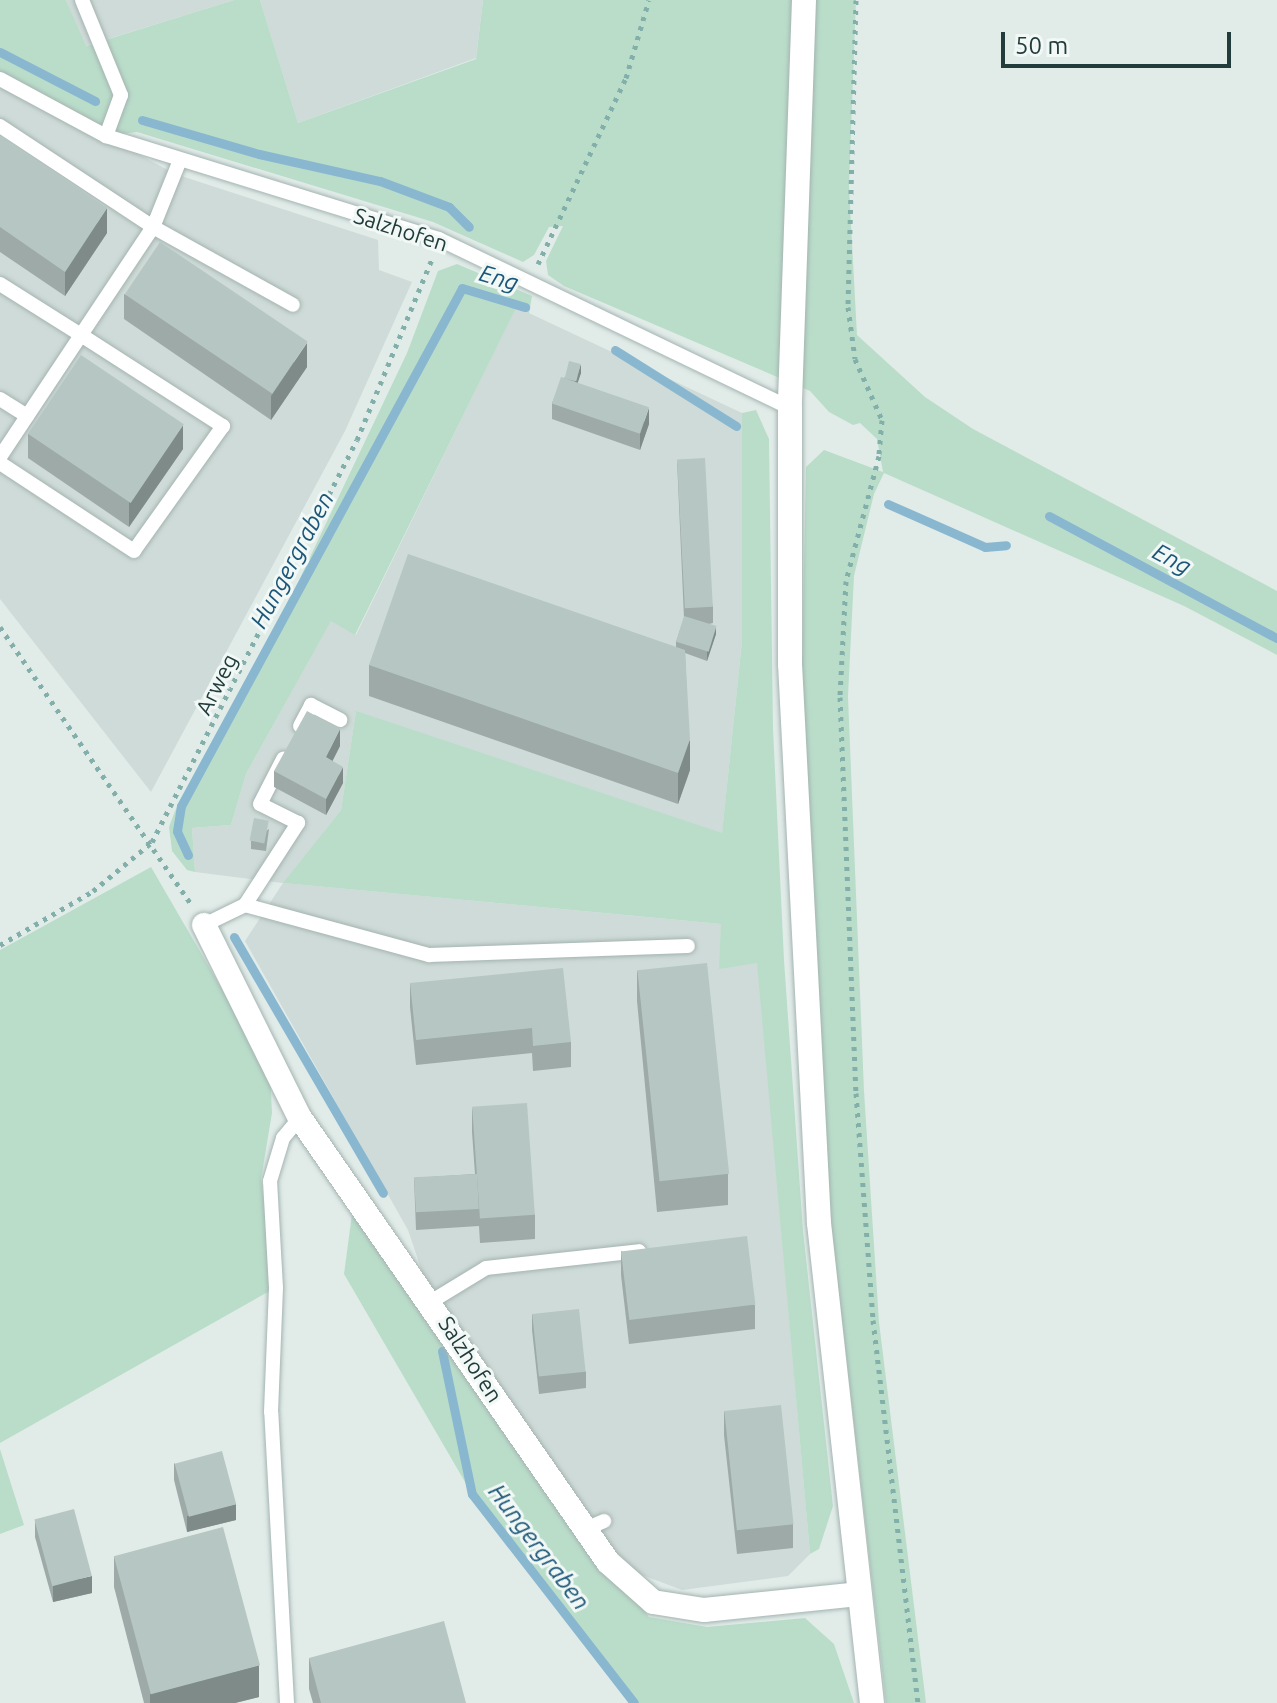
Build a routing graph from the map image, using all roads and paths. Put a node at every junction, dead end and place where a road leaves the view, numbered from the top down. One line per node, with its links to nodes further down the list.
1 (82, 0): 7 (lane)
2 (649, 0): 11 (path)
3 (804, 0): 16 (street)
4 (856, 0): 32 (path)
5 (0, 79): 7 (lane, Salzhofen)
6 (0, 126): 9 (lane)
7 (106, 136): 8 (lane, Salzhofen)
8 (180, 160): 9 (lane); 10 (lane, Salzhofen)
9 (153, 227): 13 (lane); 14 (lane)
10 (439, 239): 11 (lane, Salzhofen); 21 (path, Arweg)
11 (531, 279): 16 (lane, Salzhofen)
12 (0, 284): 14 (lane)
13 (293, 305)
14 (81, 335): 17 (lane); 18 (lane)
15 (0, 399): 17 (lane)
16 (790, 408): 29 (street)
17 (27, 416): 18 (lane)
18 (0, 460)
19 (0, 627): 21 (path)
20 (340, 720): 22 (lane)
21 (152, 842): 23 (path); 24 (path, Arweg)
22 (245, 905): 23 (lane); 25 (lane)
23 (204, 925): 26 (street, Salzhofen)
24 (0, 945)
25 (688, 946)
26 (300, 1118): 28 (street, Salzhofen); 30 (lane)
27 (658, 1249): 28 (lane)
28 (432, 1301): 29 (street, Salzhofen)
29 (858, 1594): 31 (street)
30 (287, 1703)
31 (872, 1703)
32 (918, 1703)

